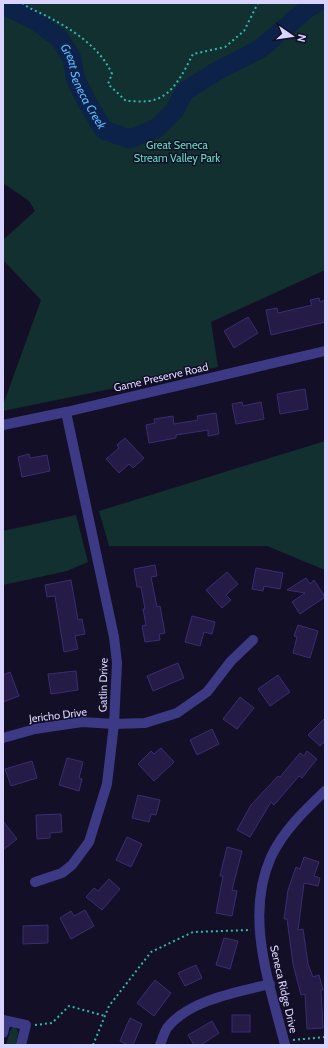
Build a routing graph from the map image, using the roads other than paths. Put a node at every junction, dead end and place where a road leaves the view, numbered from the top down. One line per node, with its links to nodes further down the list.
1 (325, 351): 2 (street, Game Preserve Road)
2 (66, 412): 3 (street, Game Preserve Road); 5 (street, Gatlin Drive)
3 (3, 425)
4 (253, 640): 5 (street, Jericho Drive)
5 (114, 724): 6 (street, Jericho Drive); 8 (street, Gatlin Drive)
6 (3, 738)
7 (325, 791): 9 (street, Seneca Ridge Drive)
8 (35, 882)
9 (270, 984): 12 (street, Seneca Ridge Drive); 14 (street)
10 (4, 1021): 11 (street); 13 (street)
11 (3, 1033)
12 (284, 1043)
13 (22, 1045)
14 (160, 1045)

